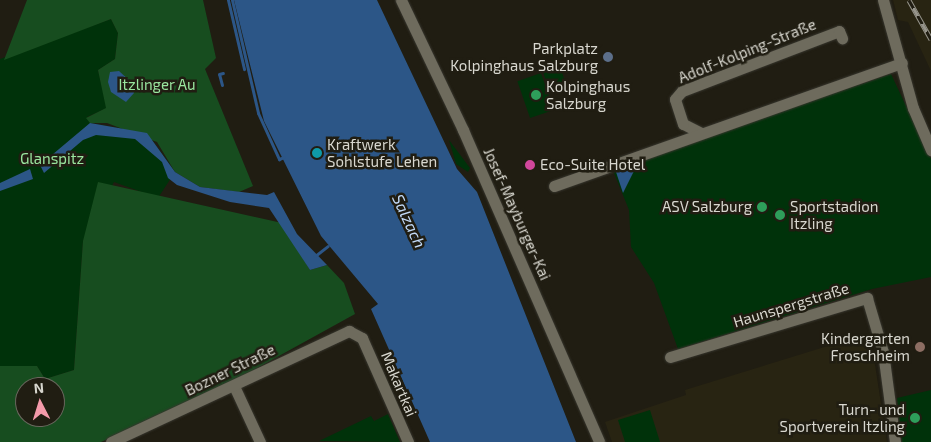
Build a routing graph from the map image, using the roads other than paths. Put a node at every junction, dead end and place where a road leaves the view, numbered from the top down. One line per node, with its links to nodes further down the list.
1 (402, 0): 14 (street, Josef-Mayburger-Kai)
2 (884, 0): 4 (street)
3 (842, 38): 5 (street, Adolf-Kolping-Straße)
4 (902, 63): 5 (street); 6 (street)
5 (701, 133): 7 (street)
6 (931, 150)
7 (554, 186)
8 (362, 338): 10 (street, Bozner Straße); 13 (street, Makartkai)
9 (670, 357): 15 (street, Haunspergstraße)
10 (234, 386): 11 (street, Bozner Straße); 12 (street)
11 (111, 442)
12 (260, 442)
13 (408, 442)
14 (598, 442)
15 (895, 442)

